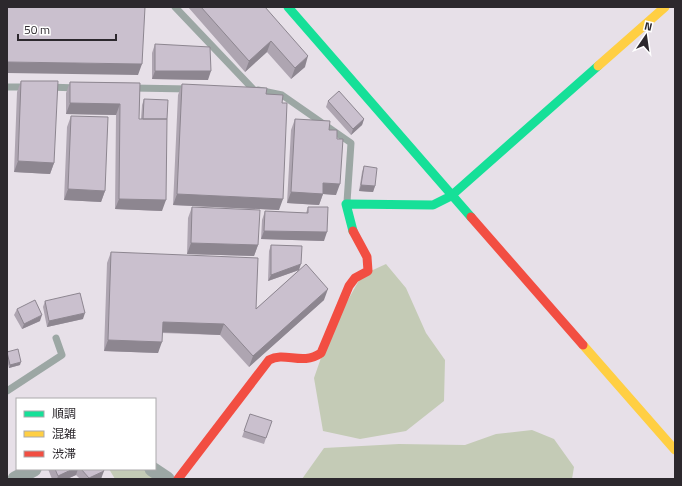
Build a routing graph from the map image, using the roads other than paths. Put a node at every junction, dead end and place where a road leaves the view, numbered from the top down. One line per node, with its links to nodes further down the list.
1 (175, 7): 9 (lane)
2 (288, 7): 10 (street)
3 (665, 7): 10 (street)
4 (7, 87): 5 (lane)
5 (86, 88)
6 (126, 88): 7 (lane)
7 (197, 89)
8 (245, 89): 9 (lane)
9 (253, 90): 11 (lane)
10 (451, 196): 11 (street); 14 (street)
11 (346, 204): 19 (street)
12 (56, 338): 13 (lane)
13 (7, 391)
14 (675, 450)
15 (32, 470): 17 (street)
16 (154, 470): 18 (street)
17 (15, 479)
18 (167, 479)
19 (178, 479)

